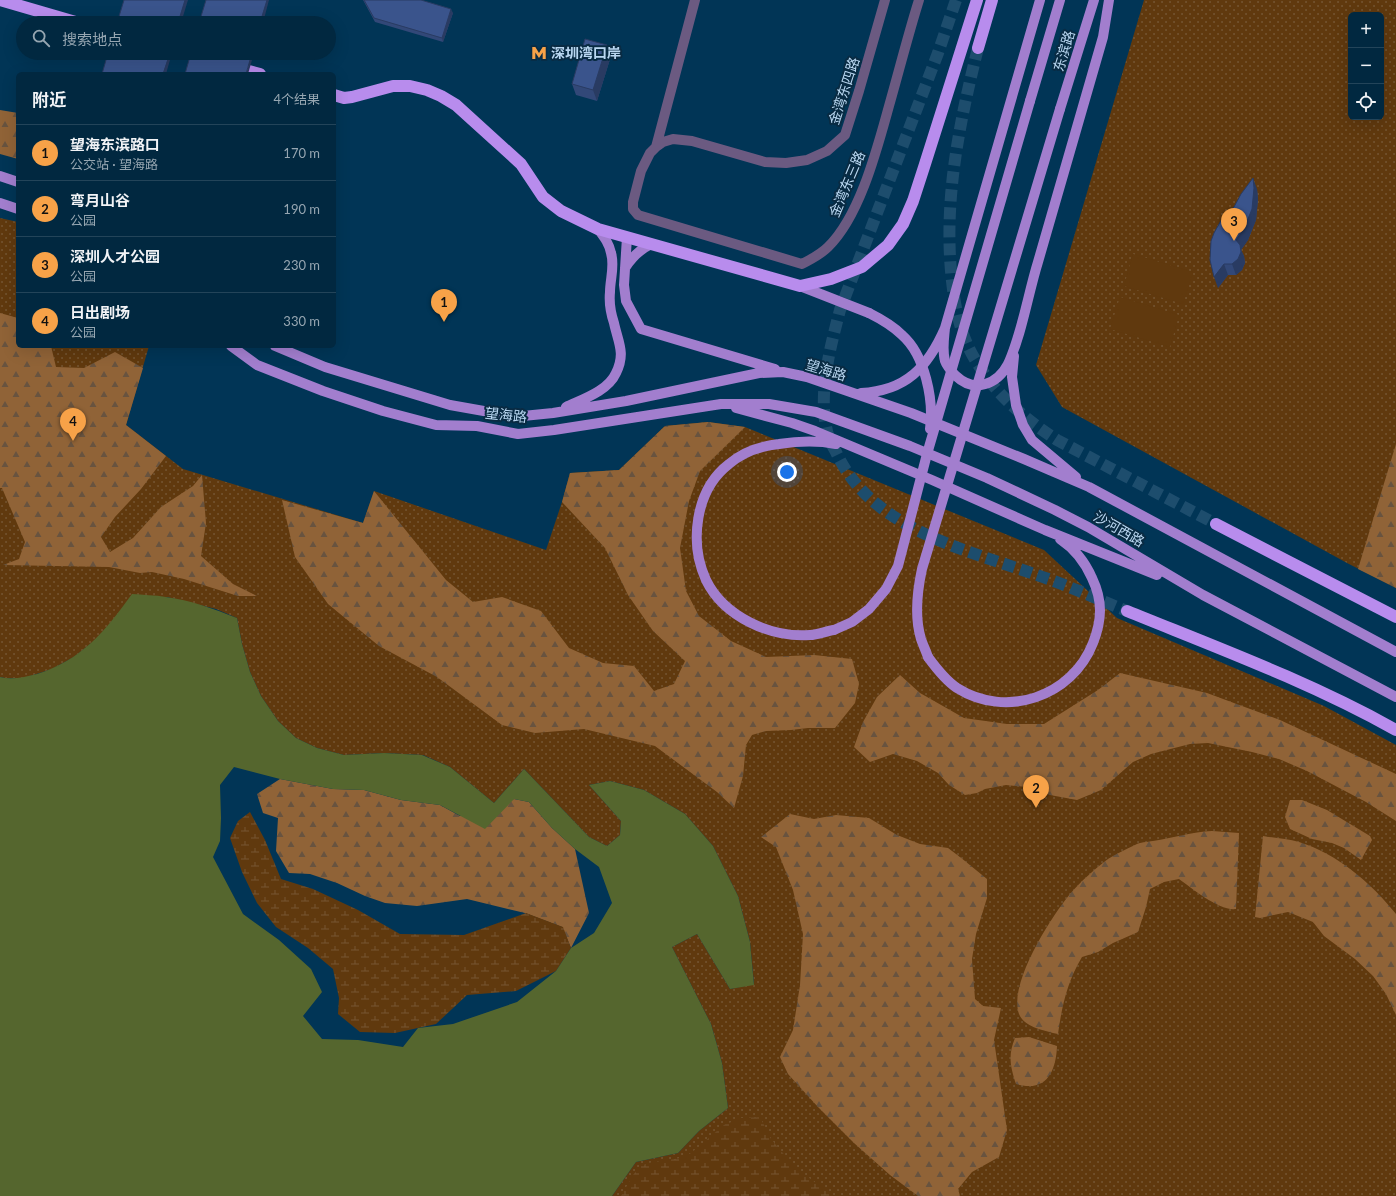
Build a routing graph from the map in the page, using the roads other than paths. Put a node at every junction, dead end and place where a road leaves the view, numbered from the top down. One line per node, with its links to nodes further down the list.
1 (0, 0): 11 (highway)
2 (696, 0): 14 (street)
3 (885, 0): 14 (street, 金湾东四路)
4 (919, 0): 14 (street, 金湾东三路)
5 (977, 0): 23 (highway)
6 (992, 0): 12 (highway)
7 (1040, 0): 24 (main road)
8 (1060, 0): 34 (main road, 东滨路, bridge)
9 (1094, 0): 37 (main road, 东滨路, bridge)
10 (1109, 0): 25 (main road)
11 (55, 16)
12 (978, 48)
13 (336, 96): 19 (highway)
14 (656, 147)
15 (0, 176): 16 (main road)
16 (16, 181)
17 (0, 204): 18 (main road)
18 (16, 208)
19 (598, 229): 20 (highway); 32 (main road)
20 (627, 237): 21 (highway); 22 (main road)
21 (651, 244): 22 (main road); 23 (highway)
22 (624, 270): 28 (main road)
23 (800, 286): 34 (main road, bridge)
24 (945, 328): 25 (main road); 29 (main road)
25 (1015, 347): 35 (main road)
26 (234, 348): 30 (main road, 望海路)
27 (280, 348): 32 (main road, 望海路)
28 (782, 372): 29 (main road, 望海路); 32 (main road, 望海路)
29 (855, 394): 35 (main road, 沙河西路)
30 (721, 404): 31 (main road, 望海路); 33 (main road)
31 (816, 412): 38 (main road, 沙河西路)
32 (553, 413)
33 (856, 449): 34 (main road, bridge); 37 (main road)
34 (927, 454)
35 (1089, 487): 41 (main road, 沙河西路)
36 (1216, 524): 40 (highway)
37 (1044, 530): 38 (main road)
38 (1203, 595): 42 (main road, 沙河西路)
39 (1126, 611): 43 (highway)
40 (1396, 617)
41 (1396, 652)
42 (1396, 697)
43 (1396, 730)

